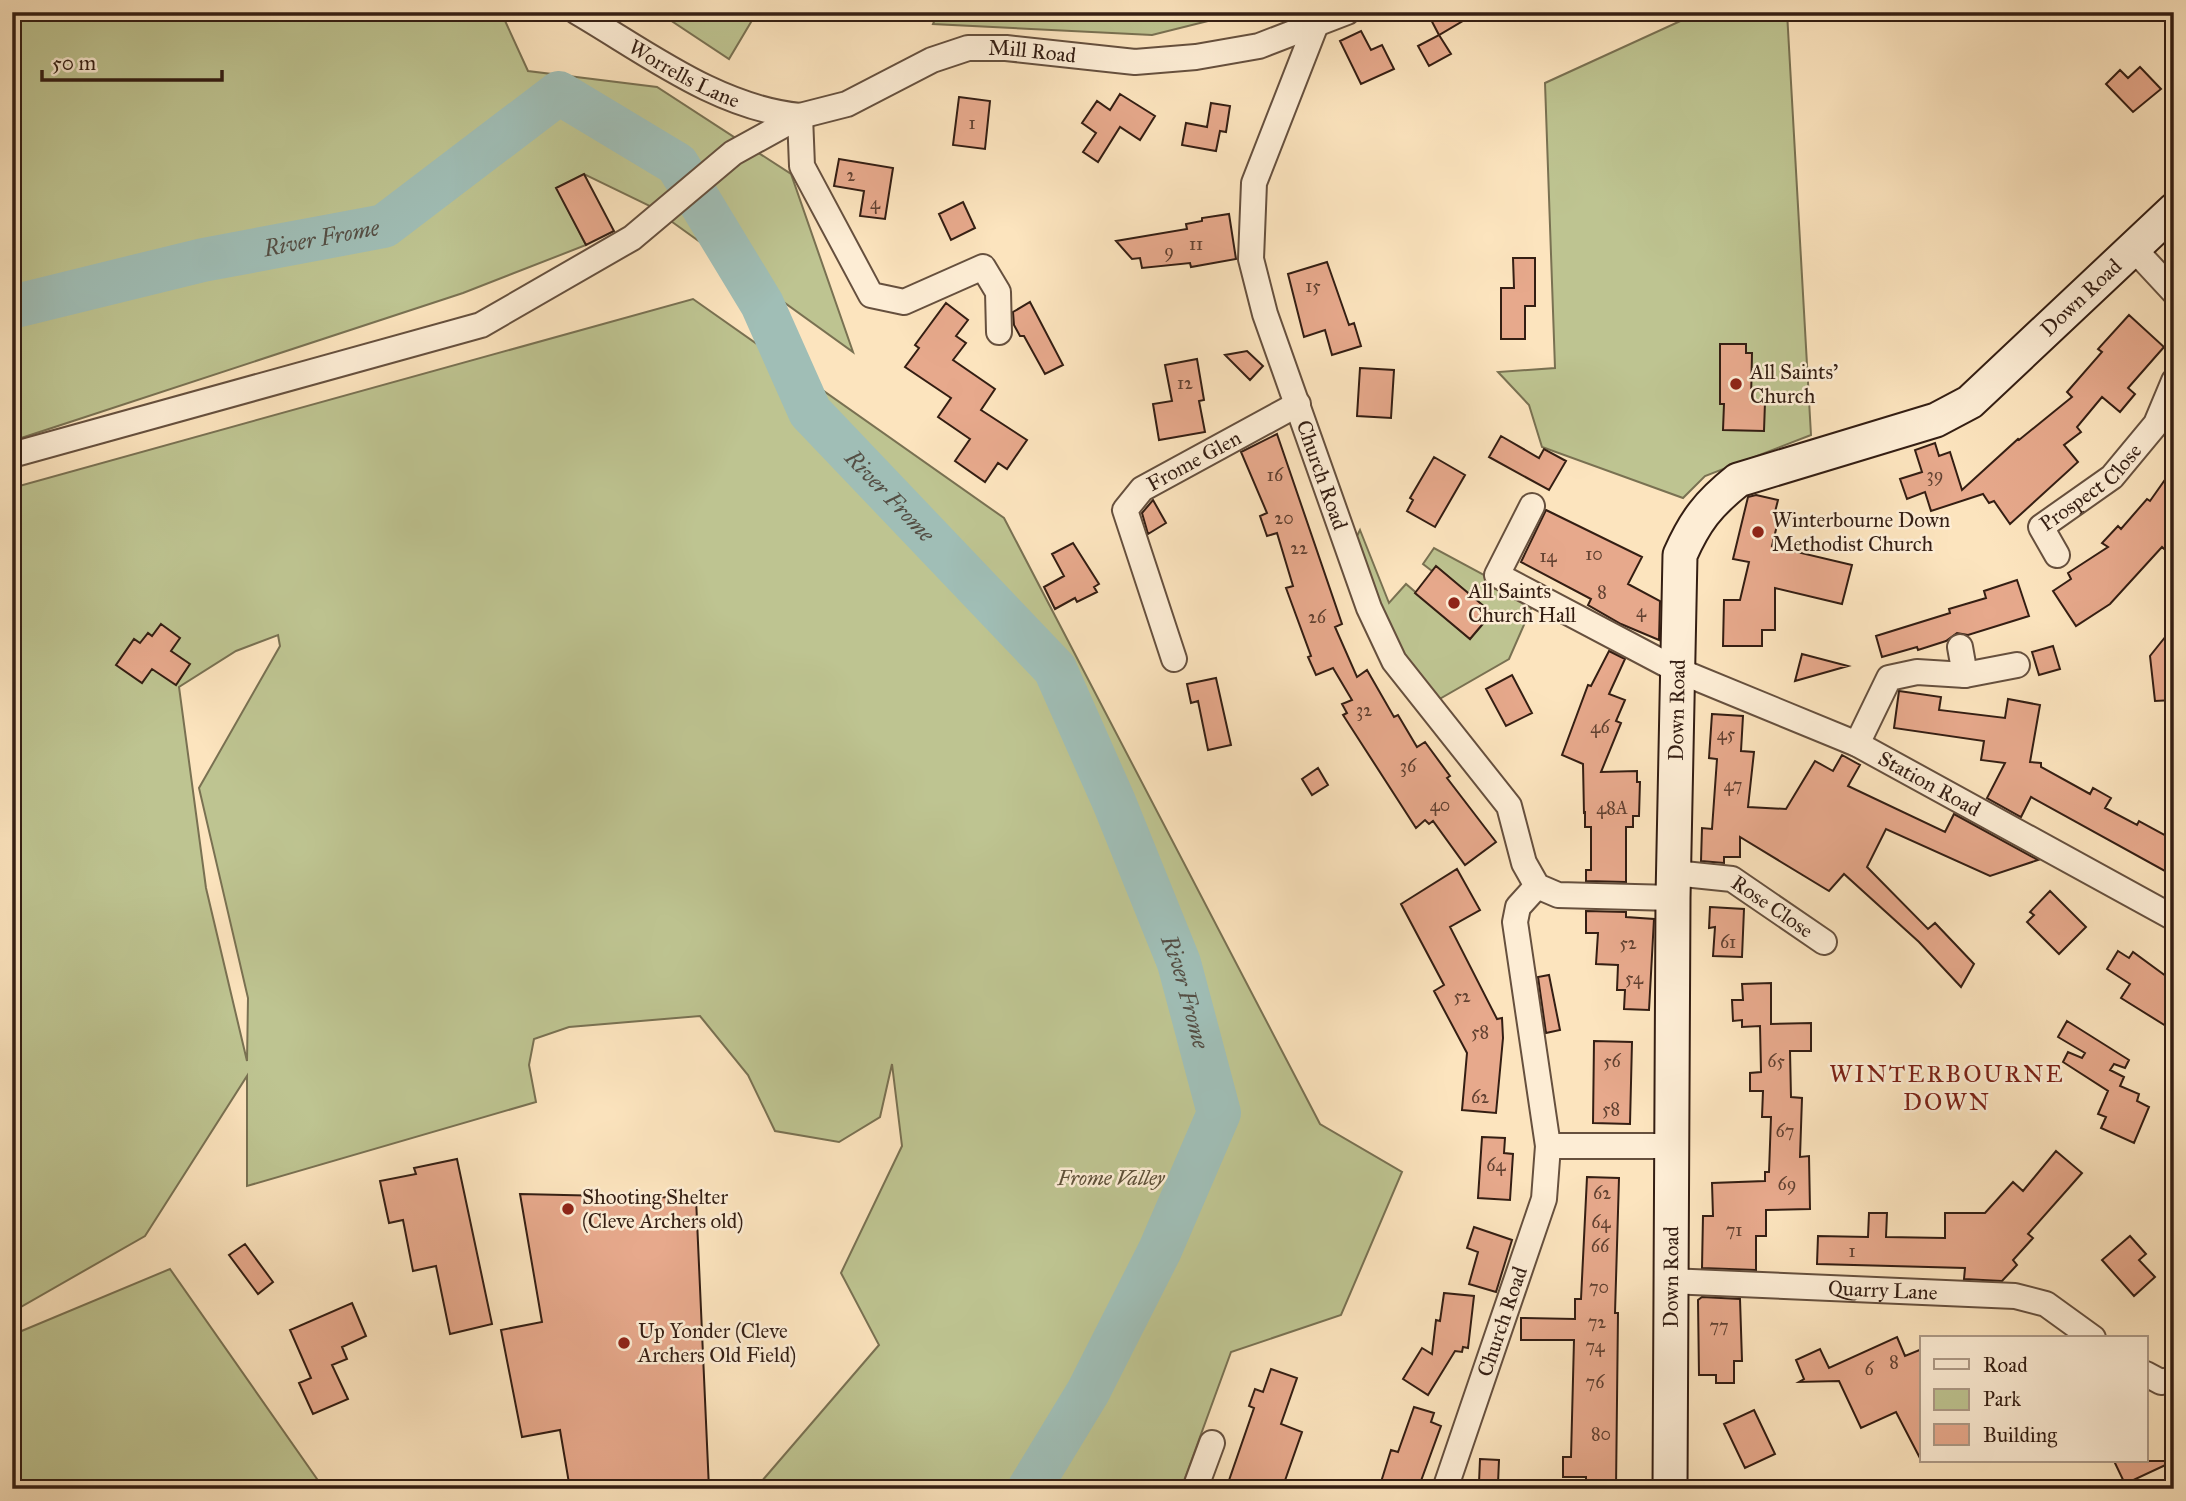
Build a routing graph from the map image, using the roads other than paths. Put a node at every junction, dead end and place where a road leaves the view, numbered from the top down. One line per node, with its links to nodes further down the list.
1 (577, 12): 4 (street, Worrells Lane)
2 (1347, 12): 3 (street, Mill Road)
3 (1315, 27): 4 (street, Mill Road); 10 (street, Church Road)
4 (800, 116): 8 (street); 11 (street, Mill Road)
5 (2174, 210): 6 (street, Down Road)
6 (2134, 249): 7 (street); 17 (street, Down Road)
7 (2174, 292)
8 (999, 332)
9 (2174, 381): 13 (street, Prospect Close)
10 (1298, 404): 15 (street, Frome Glen); 20 (street, Church Road)
11 (12, 455)
12 (1532, 506): 17 (street, Station Road)
13 (2057, 555)
14 (1960, 647): 18 (street)
15 (1174, 659)
16 (2017, 665): 18 (street)
17 (1677, 670): 19 (street, Station Road); 21 (street, Down Road)
18 (1965, 675): 19 (street)
19 (1857, 744): 22 (street, Station Road)
20 (1537, 886): 21 (street); 24 (street, Church Road)
21 (1674, 886): 23 (street, Rose Close); 25 (street, Down Road)
22 (2174, 918)
23 (1824, 942)
24 (1548, 1146): 25 (street); 31 (street, Church Road)
25 (1670, 1146): 26 (street, Down Road)
26 (1670, 1281): 27 (street, Quarry Lane); 33 (street, Down Road)
27 (2086, 1336)
28 (2148, 1375): 29 (street)
29 (2174, 1379)
30 (1212, 1443): 32 (street)
31 (1450, 1488)
32 (1195, 1489)
33 (1670, 1489)

